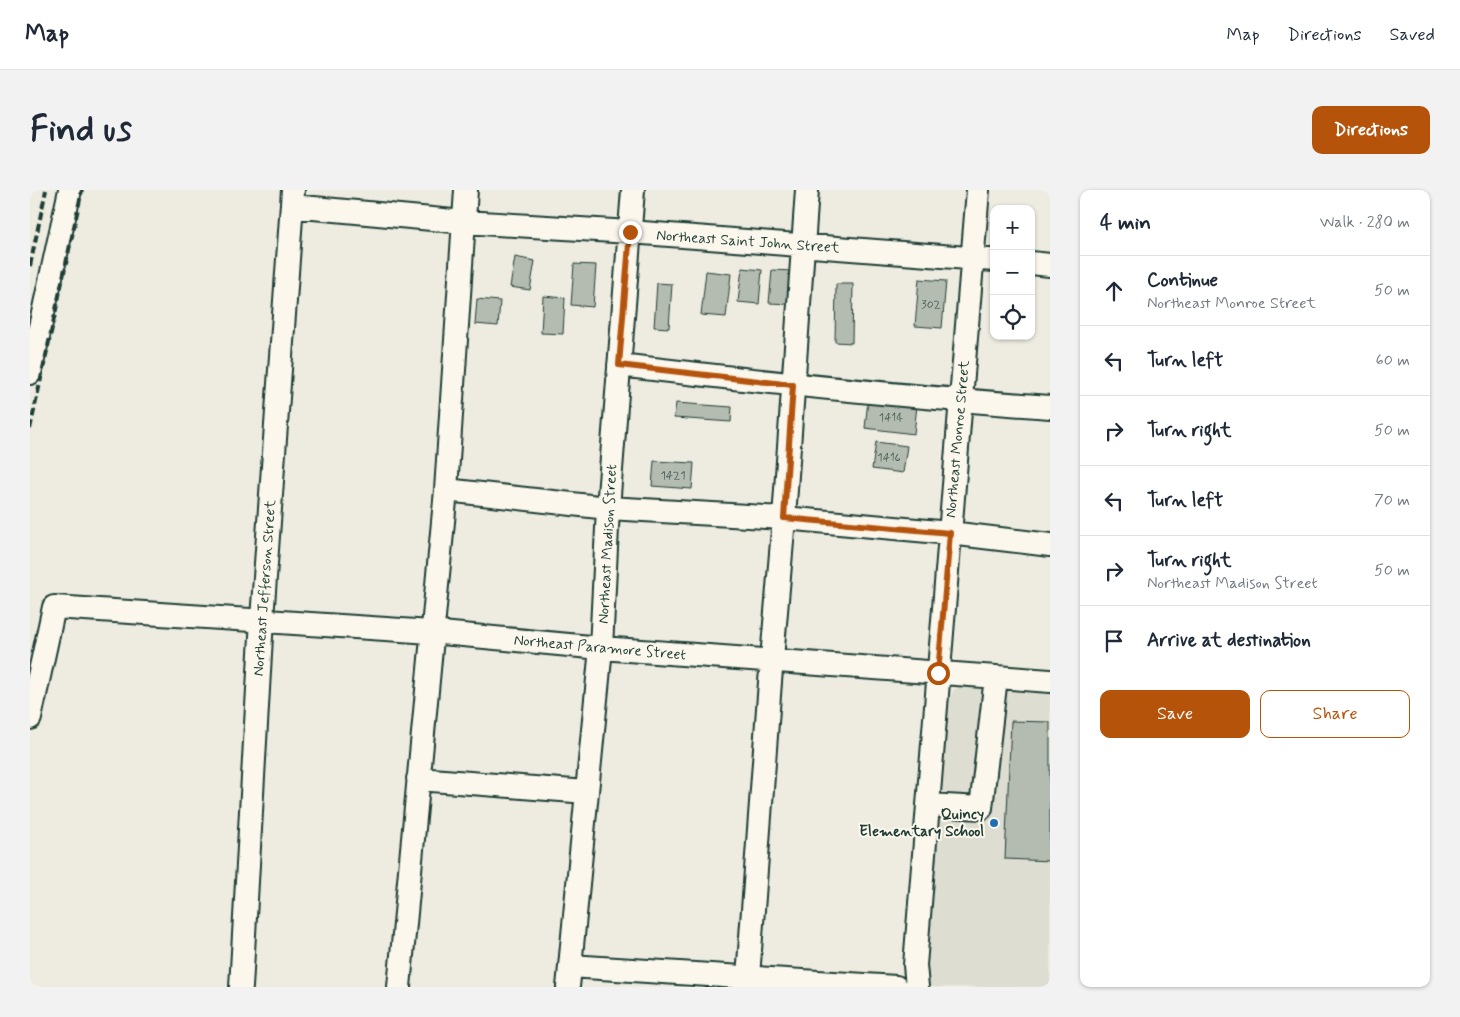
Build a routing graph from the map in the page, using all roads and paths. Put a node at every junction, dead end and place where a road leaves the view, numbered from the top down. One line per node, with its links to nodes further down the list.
1 (70, 190): 14 (street)
2 (466, 190): 7 (street)
3 (633, 190): 8 (street, Northeast Madison Street)
4 (807, 190): 9 (street)
5 (978, 190): 10 (street, Northeast Monroe Street)
6 (293, 198): 7 (street, Northeast Saint John Street); 23 (street, Northeast Jefferson Street)
7 (464, 222): 8 (street, Northeast Saint John Street); 18 (street)
8 (630, 232): 9 (street, Northeast Saint John Street); 13 (street, Northeast Madison Street)
9 (802, 245): 10 (street, Northeast Saint John Street); 15 (street)
10 (983, 259): 16 (street, Northeast Monroe Street)
11 (1035, 263): 12 (street)
12 (1050, 265)
13 (619, 365): 15 (street); 19 (street, Northeast Madison Street)
14 (30, 373)
15 (793, 385): 16 (street); 20 (street)
16 (961, 401): 17 (street); 21 (street, Northeast Monroe Street)
17 (1050, 407)
18 (446, 490): 19 (street); 24 (street)
19 (608, 508): 20 (street); 25 (street, Northeast Madison Street)
20 (784, 518): 21 (street); 26 (street)
21 (950, 533): 22 (street); 27 (street, Northeast Monroe Street)
22 (1050, 545)
23 (262, 619): 24 (street, Northeast Paramore Street); 30 (street, Northeast Paramore Street); 36 (street, Northeast Jefferson Street)
24 (431, 632): 25 (street, Northeast Paramore Street); 31 (street)
25 (601, 648): 26 (street, Northeast Paramore Street); 32 (street, Northeast Madison Street)
26 (772, 660): 27 (street, Northeast Paramore Street); 35 (street)
27 (938, 673): 28 (street, Northeast Paramore Street); 33 (street, Northeast Monroe Street)
28 (996, 677): 29 (street, Northeast Paramore Street); 33 (street)
29 (1050, 681)
30 (30, 718)
31 (418, 779): 32 (street); 37 (street)
32 (587, 792): 34 (street, Northeast Madison Street)
33 (928, 805): 39 (street, Northeast Monroe Street)
34 (569, 976): 35 (street)
35 (748, 978): 38 (street)
36 (241, 987)
37 (399, 987)
38 (896, 987)
39 (917, 987)

